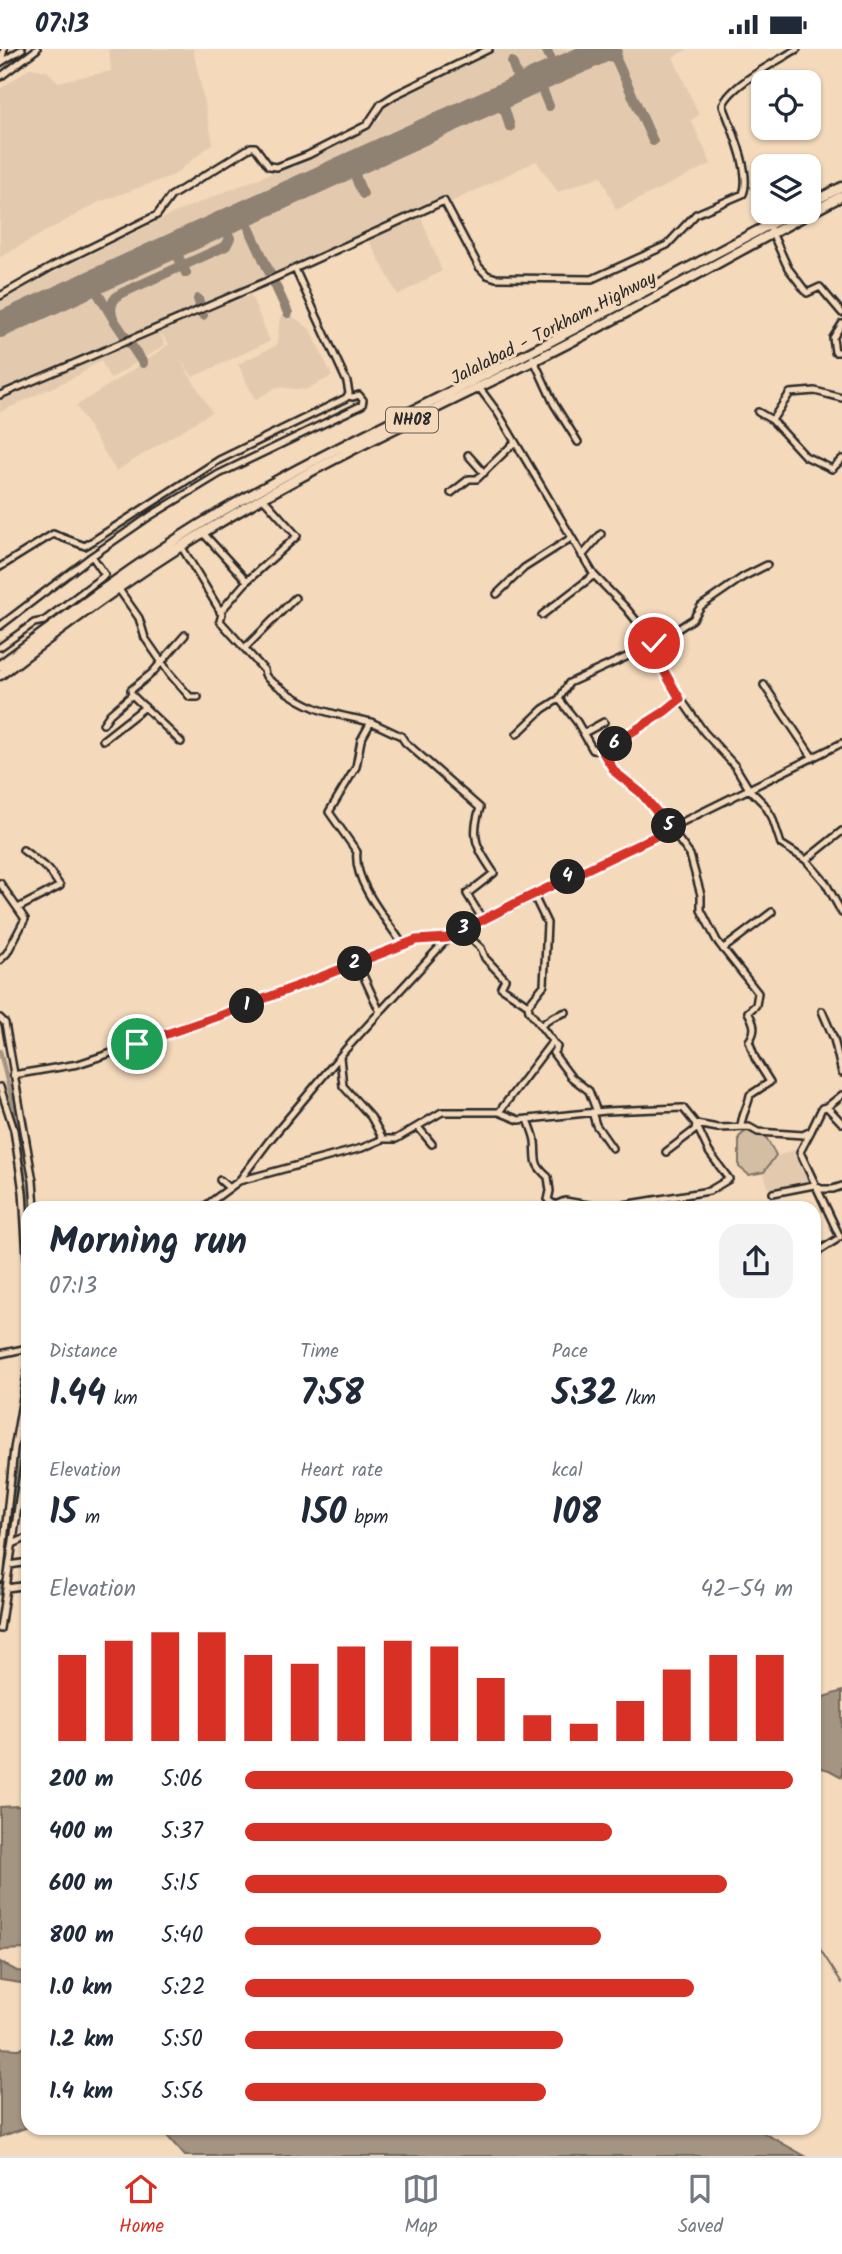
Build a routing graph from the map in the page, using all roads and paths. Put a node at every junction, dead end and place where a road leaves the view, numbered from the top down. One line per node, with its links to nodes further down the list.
1 (4, 49): 6 (street)
2 (22, 49): 6 (street)
3 (37, 49): 7 (street)
4 (489, 49): 14 (street)
5 (797, 49): 13 (street)
6 (0, 64)
7 (0, 78)
8 (842, 187): 10 (highway)
9 (842, 196): 12 (highway, Jalalabad - Torkham Highway / NH08)
10 (821, 198)
11 (779, 224): 12 (highway, Jalalabad - Torkham Highway / NH08)
12 (771, 230): 15 (street); 18 (highway, Jalalabad - Torkham Highway / NH08)
13 (295, 269): 20 (street); 21 (street)
14 (0, 296)
15 (842, 313)
16 (842, 324): 17 (street)
17 (842, 352)
18 (532, 356): 19 (highway, Jalalabad - Torkham Highway / NH08); 26 (street)
19 (476, 382): 25 (street); 31 (highway, Jalalabad - Torkham Highway / NH08); 53 (highway, Jalalabad - Torkham Highway / NH08)
20 (0, 395)
21 (348, 395): 37 (street); 39 (street)
22 (842, 398): 24 (street)
23 (758, 412): 24 (street)
24 (772, 420): 28 (street)
25 (515, 442): 29 (street); 34 (street)
26 (578, 442)
27 (468, 456): 29 (street)
28 (842, 459)
29 (484, 473): 30 (street)
30 (451, 493)
31 (263, 498): 32 (highway, Jalalabad - Torkham Highway / NH08); 41 (street)
32 (203, 533): 35 (highway, Jalalabad - Torkham Highway / NH08); 41 (street)
33 (601, 534): 36 (street)
34 (571, 538): 36 (street); 43 (street)
35 (181, 546): 42 (highway, Jalalabad - Torkham Highway / NH08); 45 (street)
36 (582, 556): 40 (street)
37 (92, 557): 47 (street); 50 (street)
38 (767, 565): 49 (street)
39 (0, 567)
40 (594, 575): 46 (street); 49 (street)
41 (247, 581): 45 (street)
42 (118, 588): 52 (street); 54 (highway, Jalalabad - Torkham Highway / NH08)
43 (497, 594)
44 (295, 598): 51 (street)
45 (220, 612): 51 (street)
46 (542, 615)
47 (0, 626)
48 (185, 635): 52 (street)
49 (654, 643): 58 (street); 59 (street)
50 (0, 647)
51 (245, 648): 61 (street)
52 (161, 662): 56 (street); 57 (street)
53 (0, 665)
54 (0, 675)
55 (764, 685): 70 (street)
56 (132, 695): 60 (street); 63 (street)
57 (198, 697)
58 (559, 699): 64 (street); 65 (street)
59 (680, 699): 69 (street); 71 (street)
60 (145, 707): 66 (street); 67 (street)
61 (371, 722): 81 (street); 84 (street)
62 (604, 722): 65 (street)
63 (103, 724)
64 (517, 733)
65 (584, 733): 69 (street)
66 (103, 740)
67 (181, 742)
68 (842, 743): 70 (street)
69 (602, 751): 72 (street)
70 (813, 758): 71 (street)
71 (749, 789): 72 (street); 75 (street)
72 (671, 829): 77 (street); 85 (street)
73 (842, 831): 75 (street)
74 (23, 850): 78 (street)
75 (806, 860): 80 (street)
76 (0, 883): 78 (street)
77 (533, 894): 81 (street); 89 (street)
78 (19, 908): 87 (street)
79 (772, 912): 85 (street)
80 (842, 913)
81 (483, 920): 82 (street)
82 (461, 930): 83 (street); 89 (street)
83 (447, 938): 84 (street); 91 (street)
84 (403, 945): 88 (street)
85 (723, 949): 108 (street)
86 (352, 951): 88 (street)
87 (0, 960)
88 (356, 963): 91 (street); 98 (street)
89 (528, 1005): 94 (street)
90 (822, 1011): 97 (street)
91 (380, 1012): 96 (street)
92 (566, 1012): 94 (street)
93 (0, 1018): 98 (street)
94 (540, 1026): 95 (street)
95 (552, 1042): 102 (street); 103 (street)
96 (340, 1057): 110 (street); 115 (street)
97 (842, 1073)
98 (13, 1075): 121 (street)
99 (0, 1089): 120 (street)
100 (842, 1095): 101 (street)
101 (827, 1107): 105 (street); 109 (street)
102 (499, 1112): 104 (street); 107 (street)
103 (594, 1112): 104 (street); 106 (street); 112 (street)
104 (528, 1119): 123 (street)
105 (842, 1123)
106 (696, 1124): 108 (street); 113 (street); 124 (street)
107 (418, 1127): 110 (street); 111 (street)
108 (741, 1127): 109 (street)
109 (811, 1131): 116 (street)
110 (383, 1139): 115 (street)
111 (432, 1144)
112 (612, 1148)
113 (666, 1152)
114 (220, 1180): 118 (street)
115 (239, 1181): 118 (street)
116 (814, 1185): 117 (street); 119 (street); 125 (street)
117 (842, 1186)
118 (229, 1188): 122 (street)
119 (773, 1193)
120 (24, 1201)
121 (35, 1201)
122 (212, 1201)
123 (549, 1201)
124 (644, 1201)
125 (839, 1237): 126 (street); 127 (street)
126 (842, 1245)
127 (821, 1249)
128 (21, 1350): 129 (street)
129 (0, 1354)
130 (21, 1412): 136 (street)
131 (21, 1488): 133 (street)
132 (21, 1540): 133 (street)
133 (13, 1543): 135 (street)
134 (21, 1563): 135 (street)
135 (10, 1565): 138 (street)
136 (0, 1579)
137 (21, 1586): 138 (street)
138 (7, 1588): 139 (street)
139 (0, 1629)

